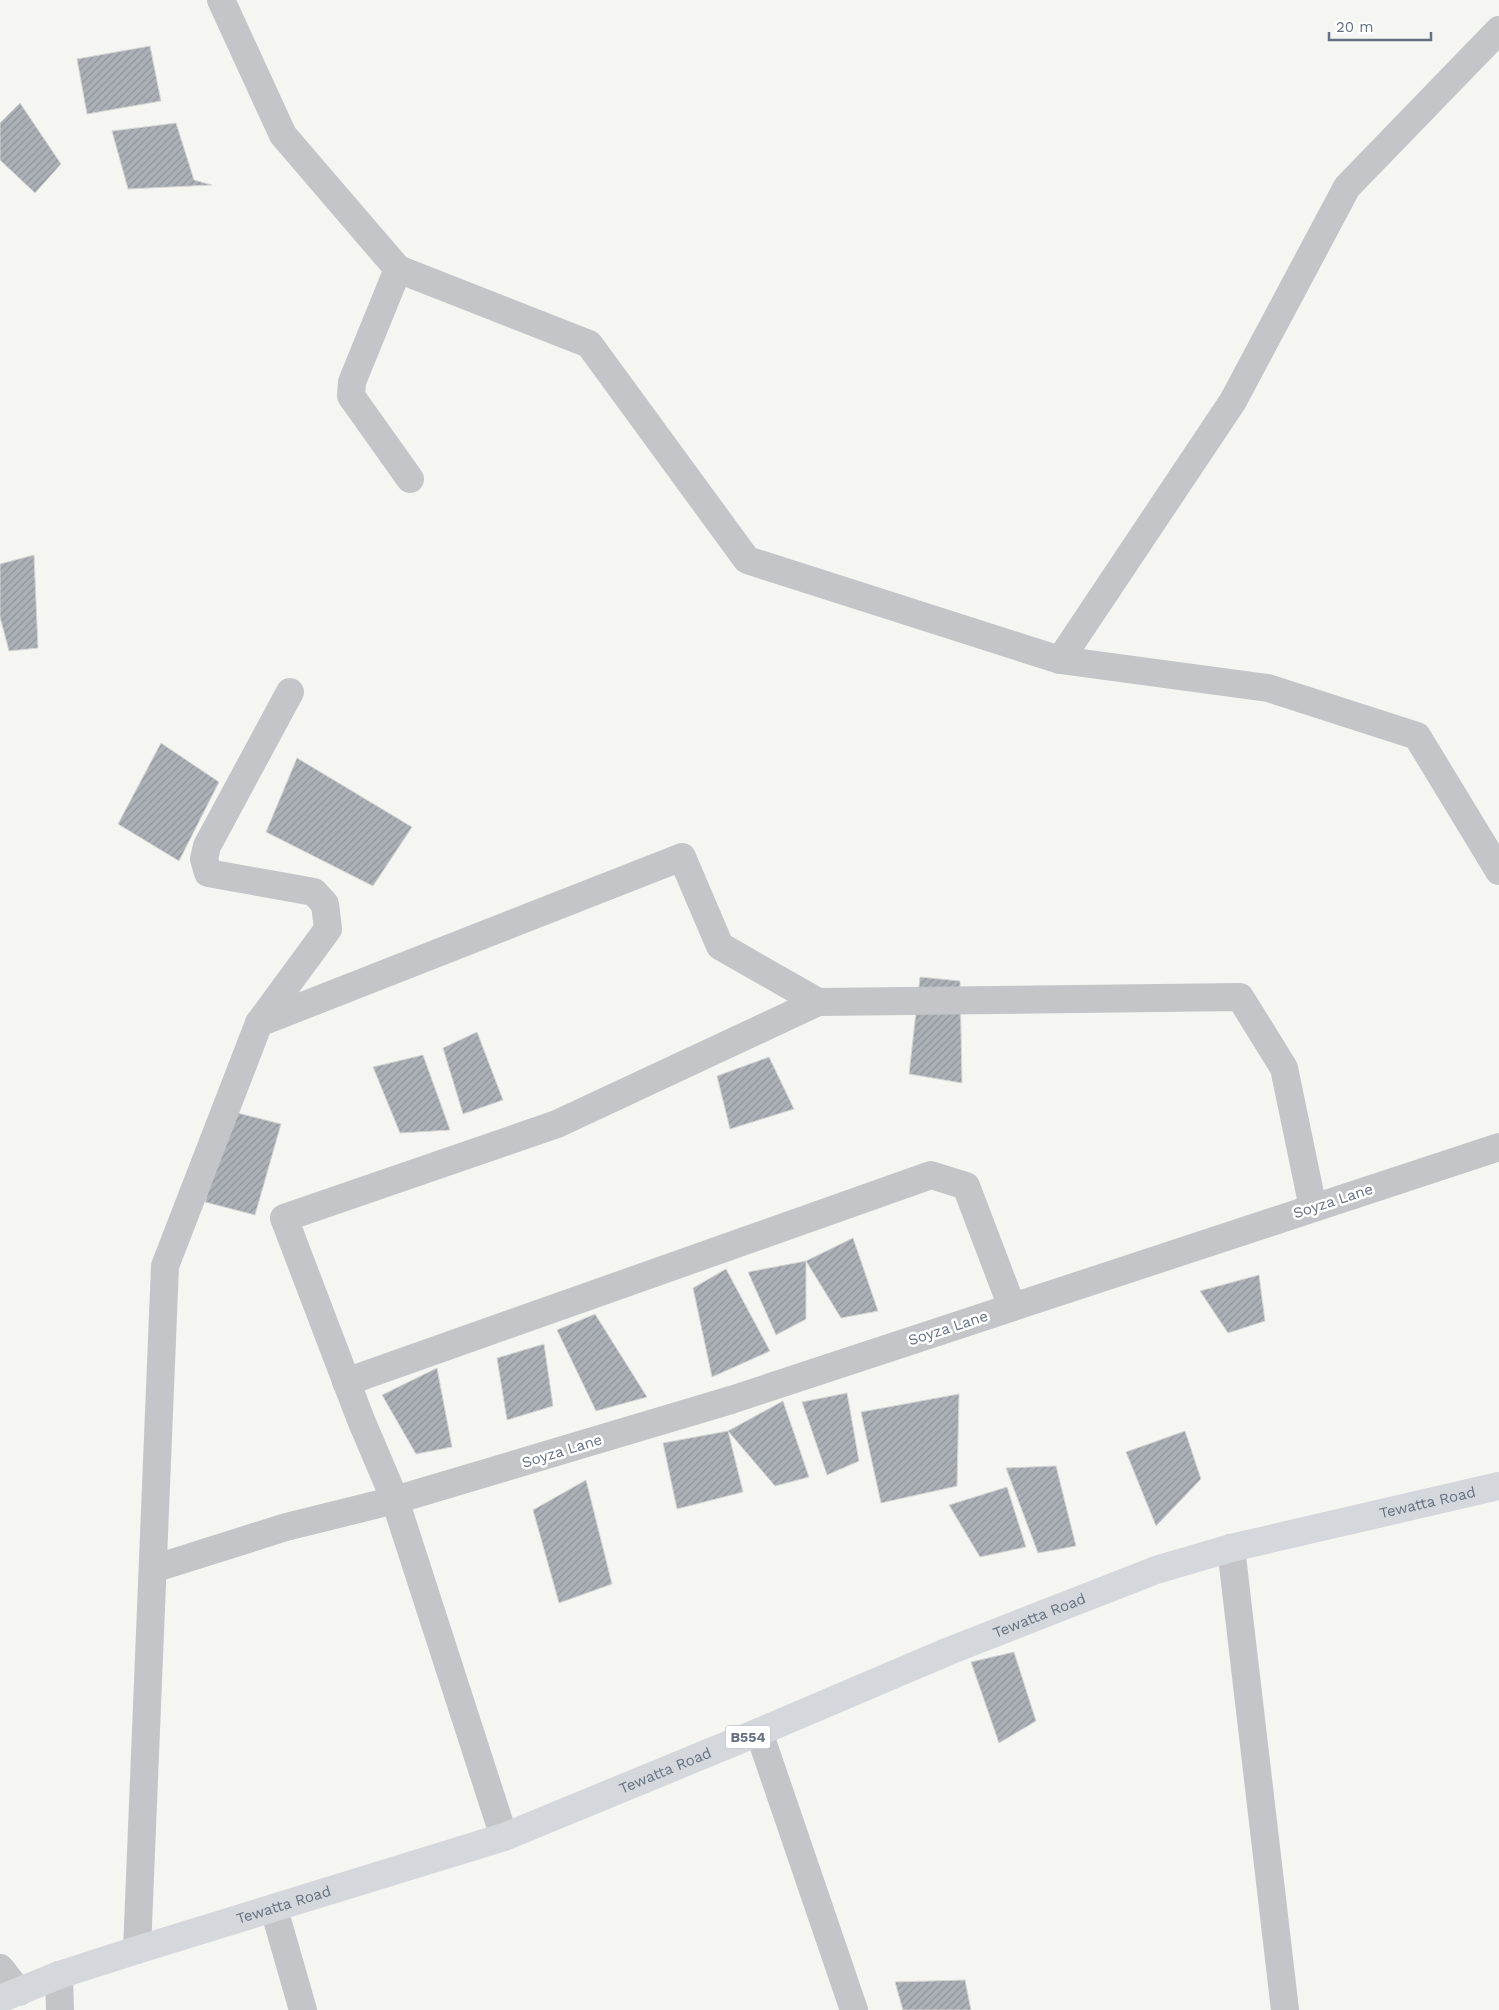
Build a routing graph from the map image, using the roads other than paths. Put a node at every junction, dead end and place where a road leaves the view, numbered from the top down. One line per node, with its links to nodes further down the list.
1 (221, 0): 3 (street)
2 (1499, 30): 5 (street)
3 (398, 268): 4 (street); 5 (street)
4 (410, 479)
5 (1060, 660): 7 (street)
6 (290, 692): 9 (street)
7 (1499, 871)
8 (818, 1002): 9 (street); 11 (street); 13 (street)
9 (260, 1023): 17 (street)
10 (1499, 1147): 11 (street, Soyza Lane)
11 (1313, 1208): 12 (street, Soyza Lane)
12 (1012, 1307): 13 (street); 15 (street, Soyza Lane)
13 (346, 1382): 15 (street)
14 (1499, 1486): 16 (main road, Tewatta Road / B554)
15 (395, 1500): 17 (street, Soyza Lane); 19 (street)
16 (1231, 1548): 18 (main road, Tewatta Road / B554); 28 (street)
17 (153, 1569): 21 (street)
18 (759, 1732): 19 (main road, Tewatta Road / B554); 27 (street)
19 (504, 1837): 20 (main road, Tewatta Road / B554)
20 (274, 1909): 21 (main road, Tewatta Road / B554); 26 (street)
21 (137, 1950): 23 (main road, Tewatta Road / B554)
22 (0, 1968): 24 (street)
23 (59, 1975): 24 (main road, Tewatta Road / B554); 25 (street)
24 (10, 1995)
25 (60, 2010)
26 (303, 2010)
27 (854, 2010)
28 (1285, 2010)

